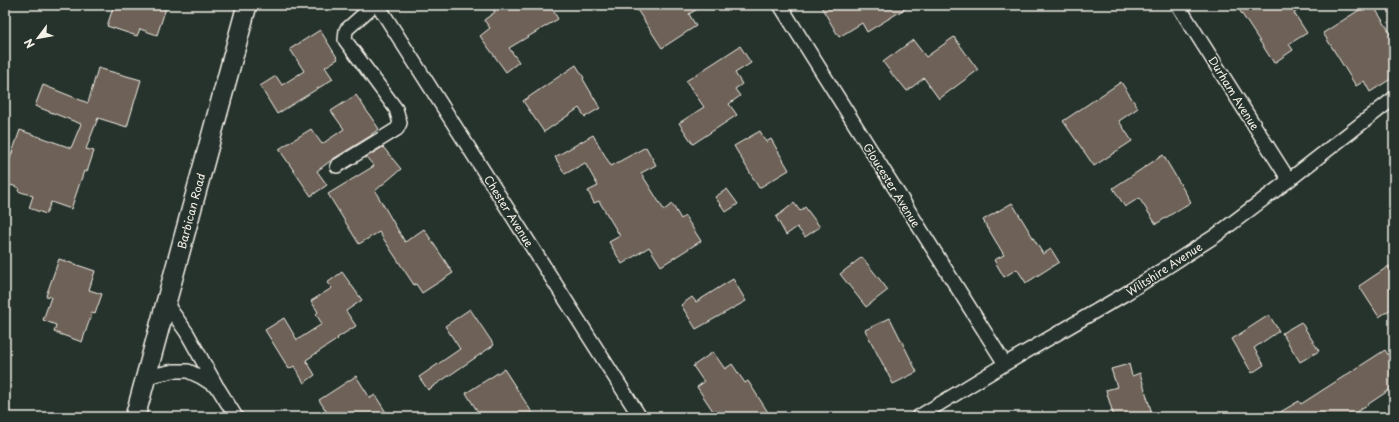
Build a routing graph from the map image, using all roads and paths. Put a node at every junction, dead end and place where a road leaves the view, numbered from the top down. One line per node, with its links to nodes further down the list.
1 (247, 5): 9 (main road, Barbican Road)
2 (374, 5): 7 (street)
3 (378, 5): 15 (street, Chester Avenue)
4 (780, 5): 10 (street, Gloucester Avenue)
5 (1178, 5): 8 (street, Durham Avenue)
6 (1394, 98): 8 (street, Wiltshire Avenue)
7 (337, 166)
8 (1289, 180): 10 (street, Wiltshire Avenue)
9 (166, 303): 11 (main road, Barbican Road); 12 (street)
10 (1005, 364): 16 (street, Wiltshire Avenue)
11 (146, 377): 12 (street); 13 (main road, Barbican Road)
12 (218, 388): 14 (street)
13 (136, 417)
14 (236, 417)
15 (640, 417)
16 (918, 417)

